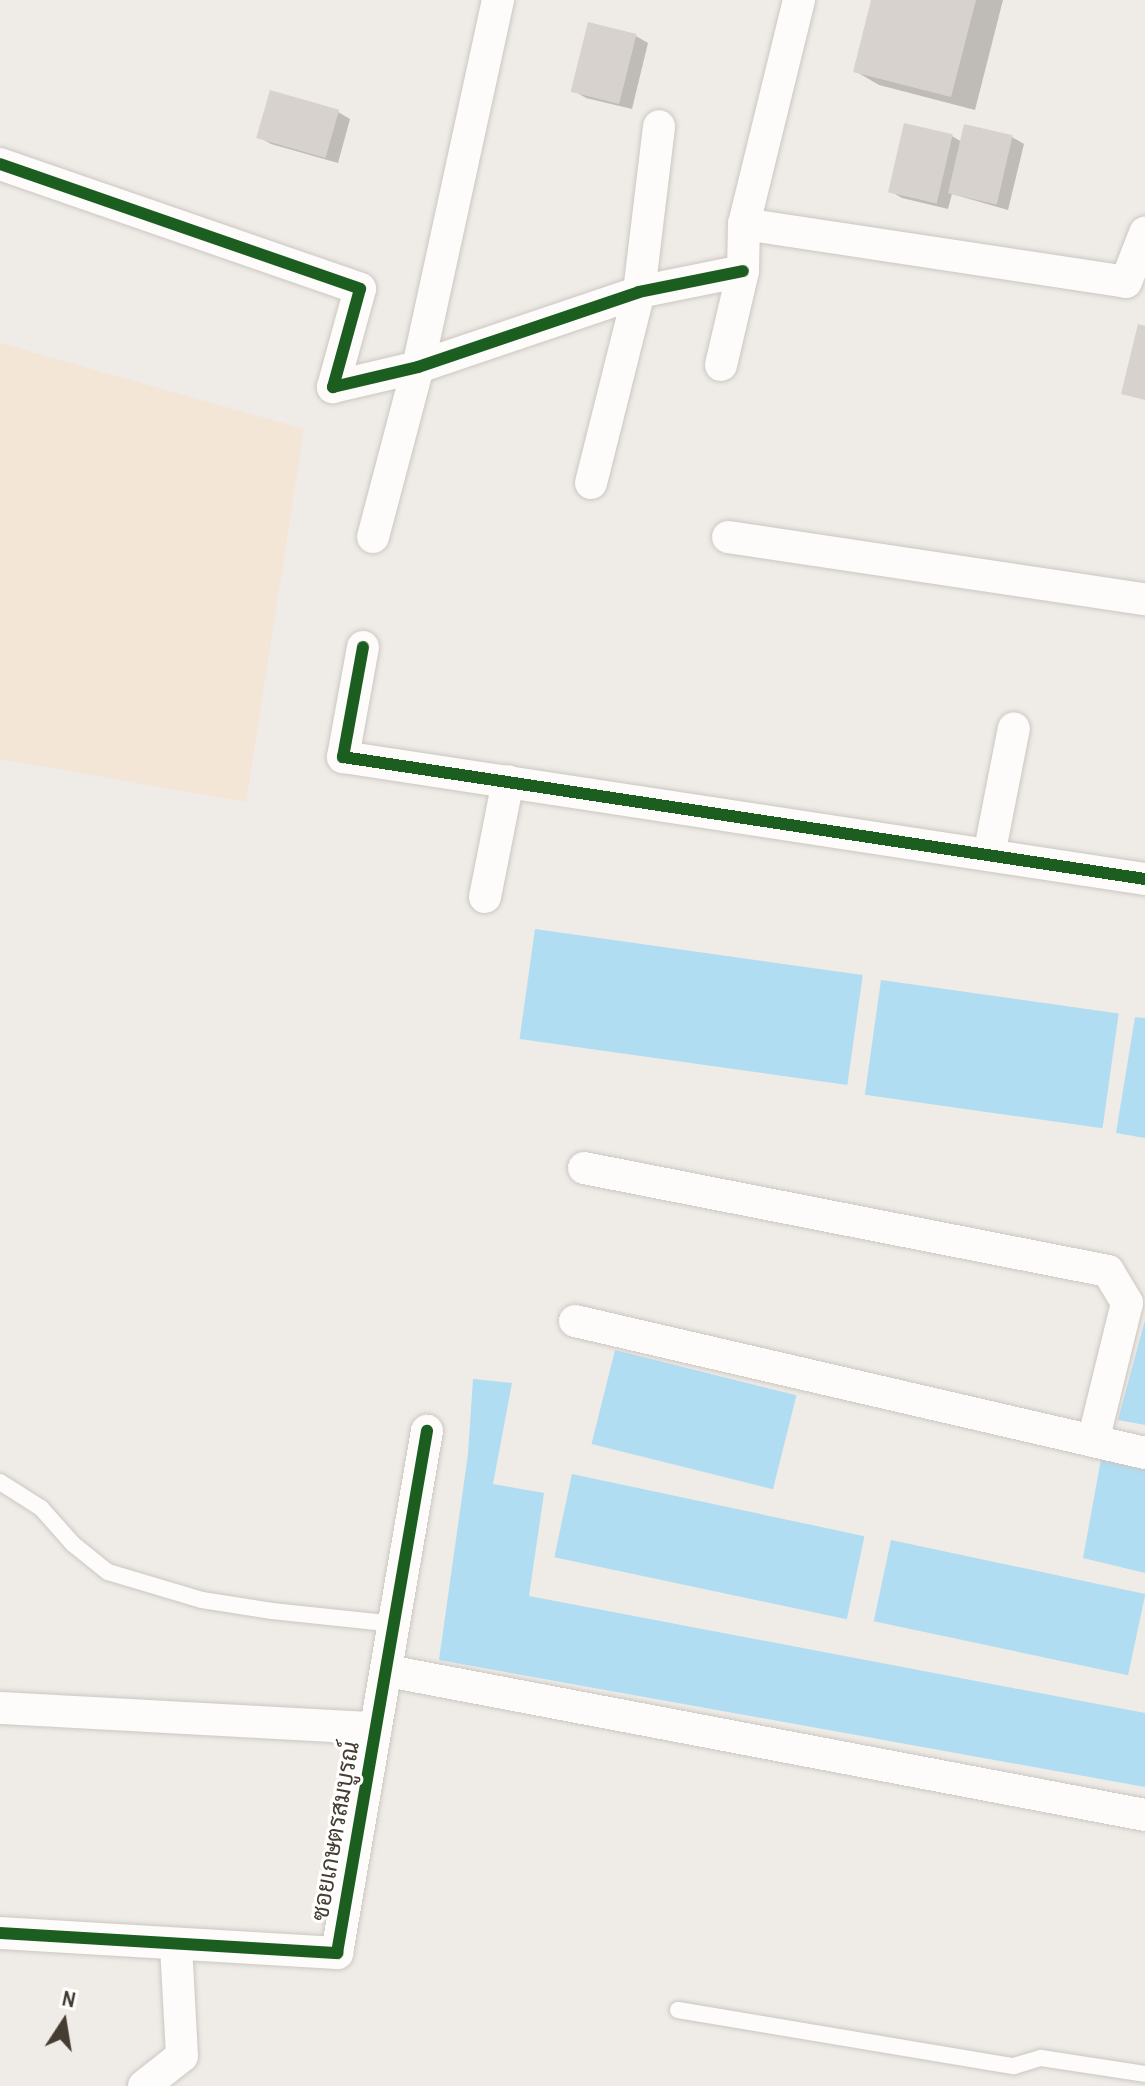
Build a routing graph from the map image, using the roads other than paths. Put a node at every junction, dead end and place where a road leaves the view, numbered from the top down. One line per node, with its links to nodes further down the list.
1 (498, 0): 10 (street)
2 (799, 0): 5 (street)
3 (659, 126): 8 (street)
4 (0, 164): 10 (street)
5 (744, 224): 6 (street); 7 (street)
6 (1145, 233)
7 (743, 271): 8 (street); 9 (street)
8 (639, 292): 10 (street); 11 (street)
9 (721, 365)
10 (418, 367): 12 (street)
11 (591, 483)
12 (373, 537)
13 (728, 537): 14 (street)
14 (1145, 599)
15 (363, 647): 17 (street)
16 (1014, 728): 18 (street)
17 (508, 781): 18 (street); 20 (street)
18 (989, 855): 19 (street)
19 (1145, 879)
20 (485, 897)
21 (584, 1168): 24 (street)
22 (575, 1321): 24 (street)
23 (427, 1431): 27 (street, ซอยเกษตรสมบูรณ์)
24 (1093, 1441): 25 (street)
25 (1145, 1453)
26 (0, 1482): 27 (lane)
27 (395, 1624): 28 (street, ซอยเกษตรสมบูรณ์)
28 (388, 1671): 30 (street, ซอยเกษตรสมบูรณ์); 31 (street)
29 (0, 1708): 30 (street)
30 (375, 1728): 33 (street, ซอยเกษตรสมบูรณ์)
31 (1145, 1815)
32 (0, 1933): 33 (street, ซอยเกษตรสมบูรณ์)
33 (176, 1944): 36 (street)
34 (678, 2010): 35 (lane)
35 (1145, 2074)
36 (144, 2086)

